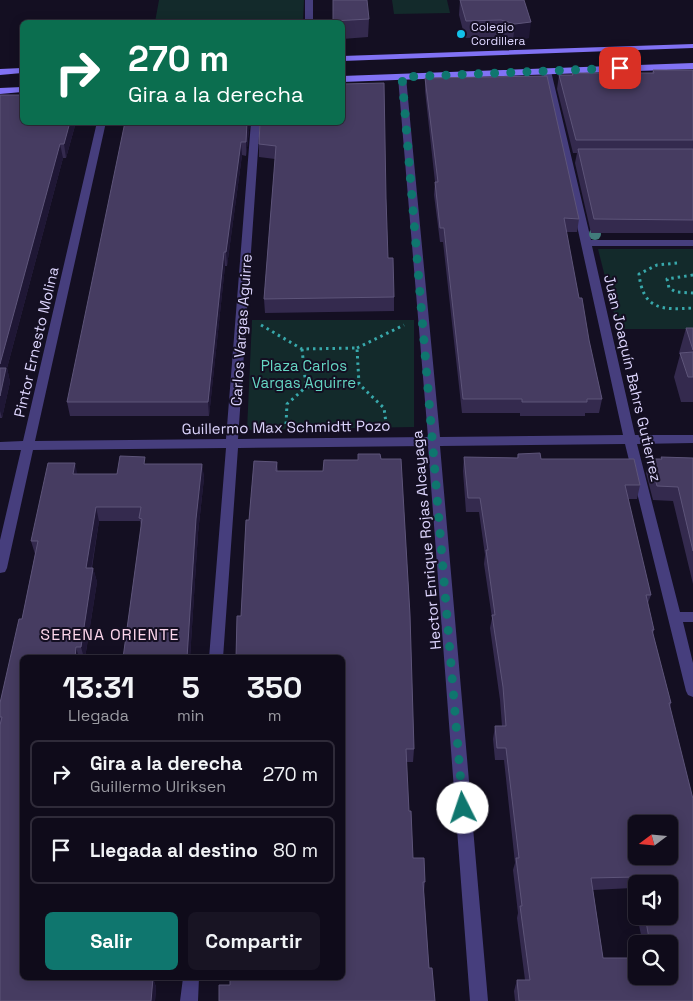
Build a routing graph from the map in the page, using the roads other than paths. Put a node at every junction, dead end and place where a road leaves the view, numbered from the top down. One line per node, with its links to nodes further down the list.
1 (309, 0): 2 (street)
2 (309, 20)
3 (693, 46): 4 (main road)
4 (345, 59)
5 (693, 66): 7 (main road)
6 (20, 71): 8 (main road)
7 (546, 71): 9 (main road); 15 (street, Juan Joaquín Bahrs Gutierrez)
8 (0, 72)
9 (402, 77): 10 (main road); 19 (street, Hector Enrique Rojas Alcayaga)
10 (345, 79)
11 (20, 90): 12 (main road)
12 (0, 91)
13 (101, 125): 22 (street, Pintor Ernesto Molina)
14 (256, 125): 20 (street, Carlos Vargas Aguirre)
15 (588, 243): 16 (street); 17 (street, Juan Joaquín Bahrs Gutierrez)
16 (693, 243)
17 (630, 439): 18 (street, Guillermo Max Schmidtt Pozo); 19 (street, Guillermo Max Schmidtt Pozo); 24 (street, Juan Joaquín Bahrs Gutierrez)
18 (693, 440)
19 (434, 441): 20 (street, Guillermo Max Schmidtt Pozo); 30 (street, Hector Enrique Rojas Alcayaga)
20 (233, 444): 22 (street, Guillermo Max Schmidtt Pozo); 26 (street, Carlos Vargas Aguirre)
21 (0, 446): 22 (street, Guillermo Max Schmidtt Pozo)
22 (27, 446): 23 (street, Pintor Ernesto Molina)
23 (0, 568)
24 (676, 617): 25 (street); 27 (street, Juan Joaquín Bahrs Gutierrez)
25 (693, 617)
26 (216, 655)
27 (693, 691)
28 (191, 980): 29 (street)
29 (189, 1001)
30 (479, 1001)

